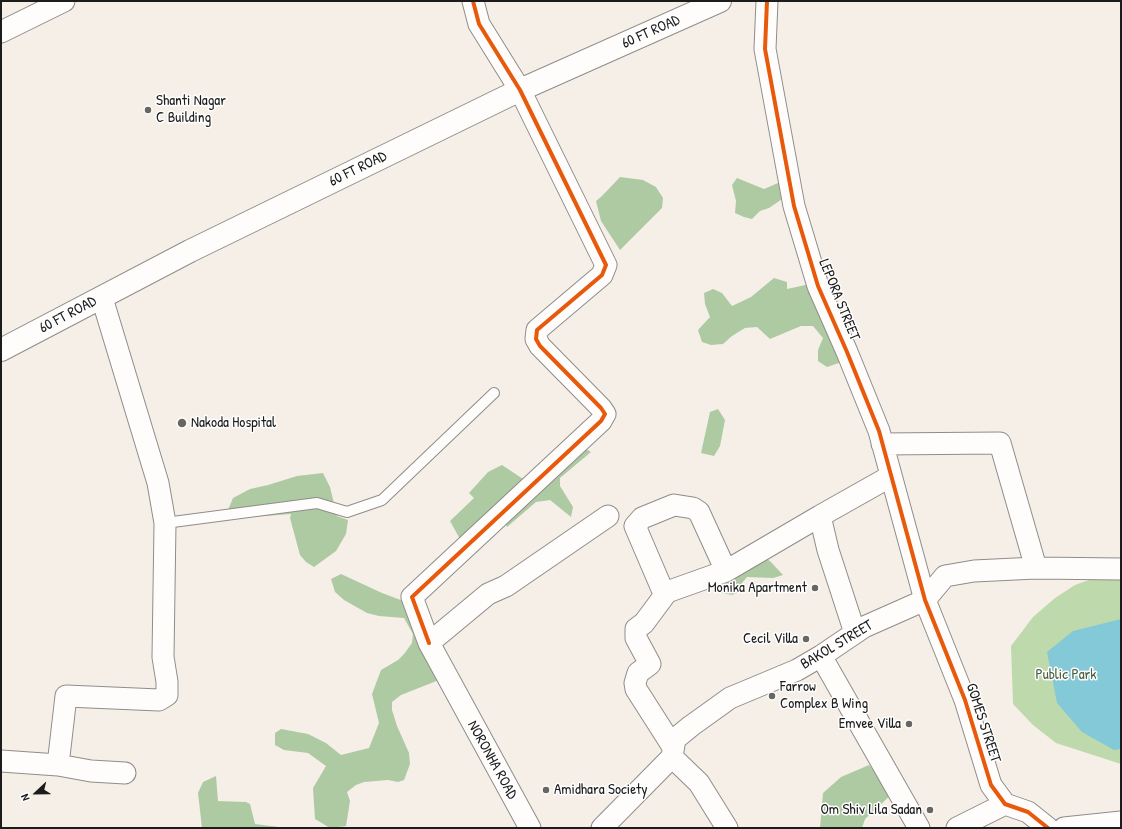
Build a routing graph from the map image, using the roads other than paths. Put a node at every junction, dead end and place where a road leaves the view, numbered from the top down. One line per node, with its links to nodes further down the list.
1 (64, 1): 5 (street)
2 (473, 1): 6 (street)
3 (720, 1): 6 (street, 60 FT ROAD)
4 (767, 1): 10 (street, LEPORA STREET)
5 (1, 32)
6 (520, 90): 7 (street, 60 FT ROAD); 21 (street, NORONHA ROAD)
7 (102, 298): 8 (street, 60 FT ROAD); 14 (street)
8 (1, 350)
9 (494, 393): 14 (lane)
10 (882, 444): 11 (street, LEPORA STREET); 15 (street)
11 (891, 476): 13 (street); 19 (street, LEPORA STREET)
12 (608, 516): 21 (street)
13 (820, 516): 17 (street); 20 (street)
14 (165, 523): 25 (street)
15 (1036, 568): 16 (street, BAKOL STREET); 19 (street, BAKOL STREET)
16 (1121, 569)
17 (726, 571): 18 (street); 18 (street)
18 (667, 592): 23 (street)
19 (924, 600): 20 (street, BAKOL STREET); 27 (street, GOMES STREET)
20 (855, 633): 22 (street, BAKOL STREET)
21 (429, 643): 29 (street, NORONHA ROAD)
22 (821, 656): 23 (street, BAKOL STREET); 32 (street)
23 (673, 752): 30 (street, BAKOL STREET); 31 (street)
24 (1, 761): 25 (street)
25 (58, 765): 26 (street)
26 (125, 773)
27 (1005, 804): 33 (street); 34 (street)
28 (1121, 822): 35 (street)
29 (530, 828)
30 (602, 828)
31 (727, 828)
32 (919, 828)
33 (957, 828)
34 (1048, 828)
35 (1064, 828)

